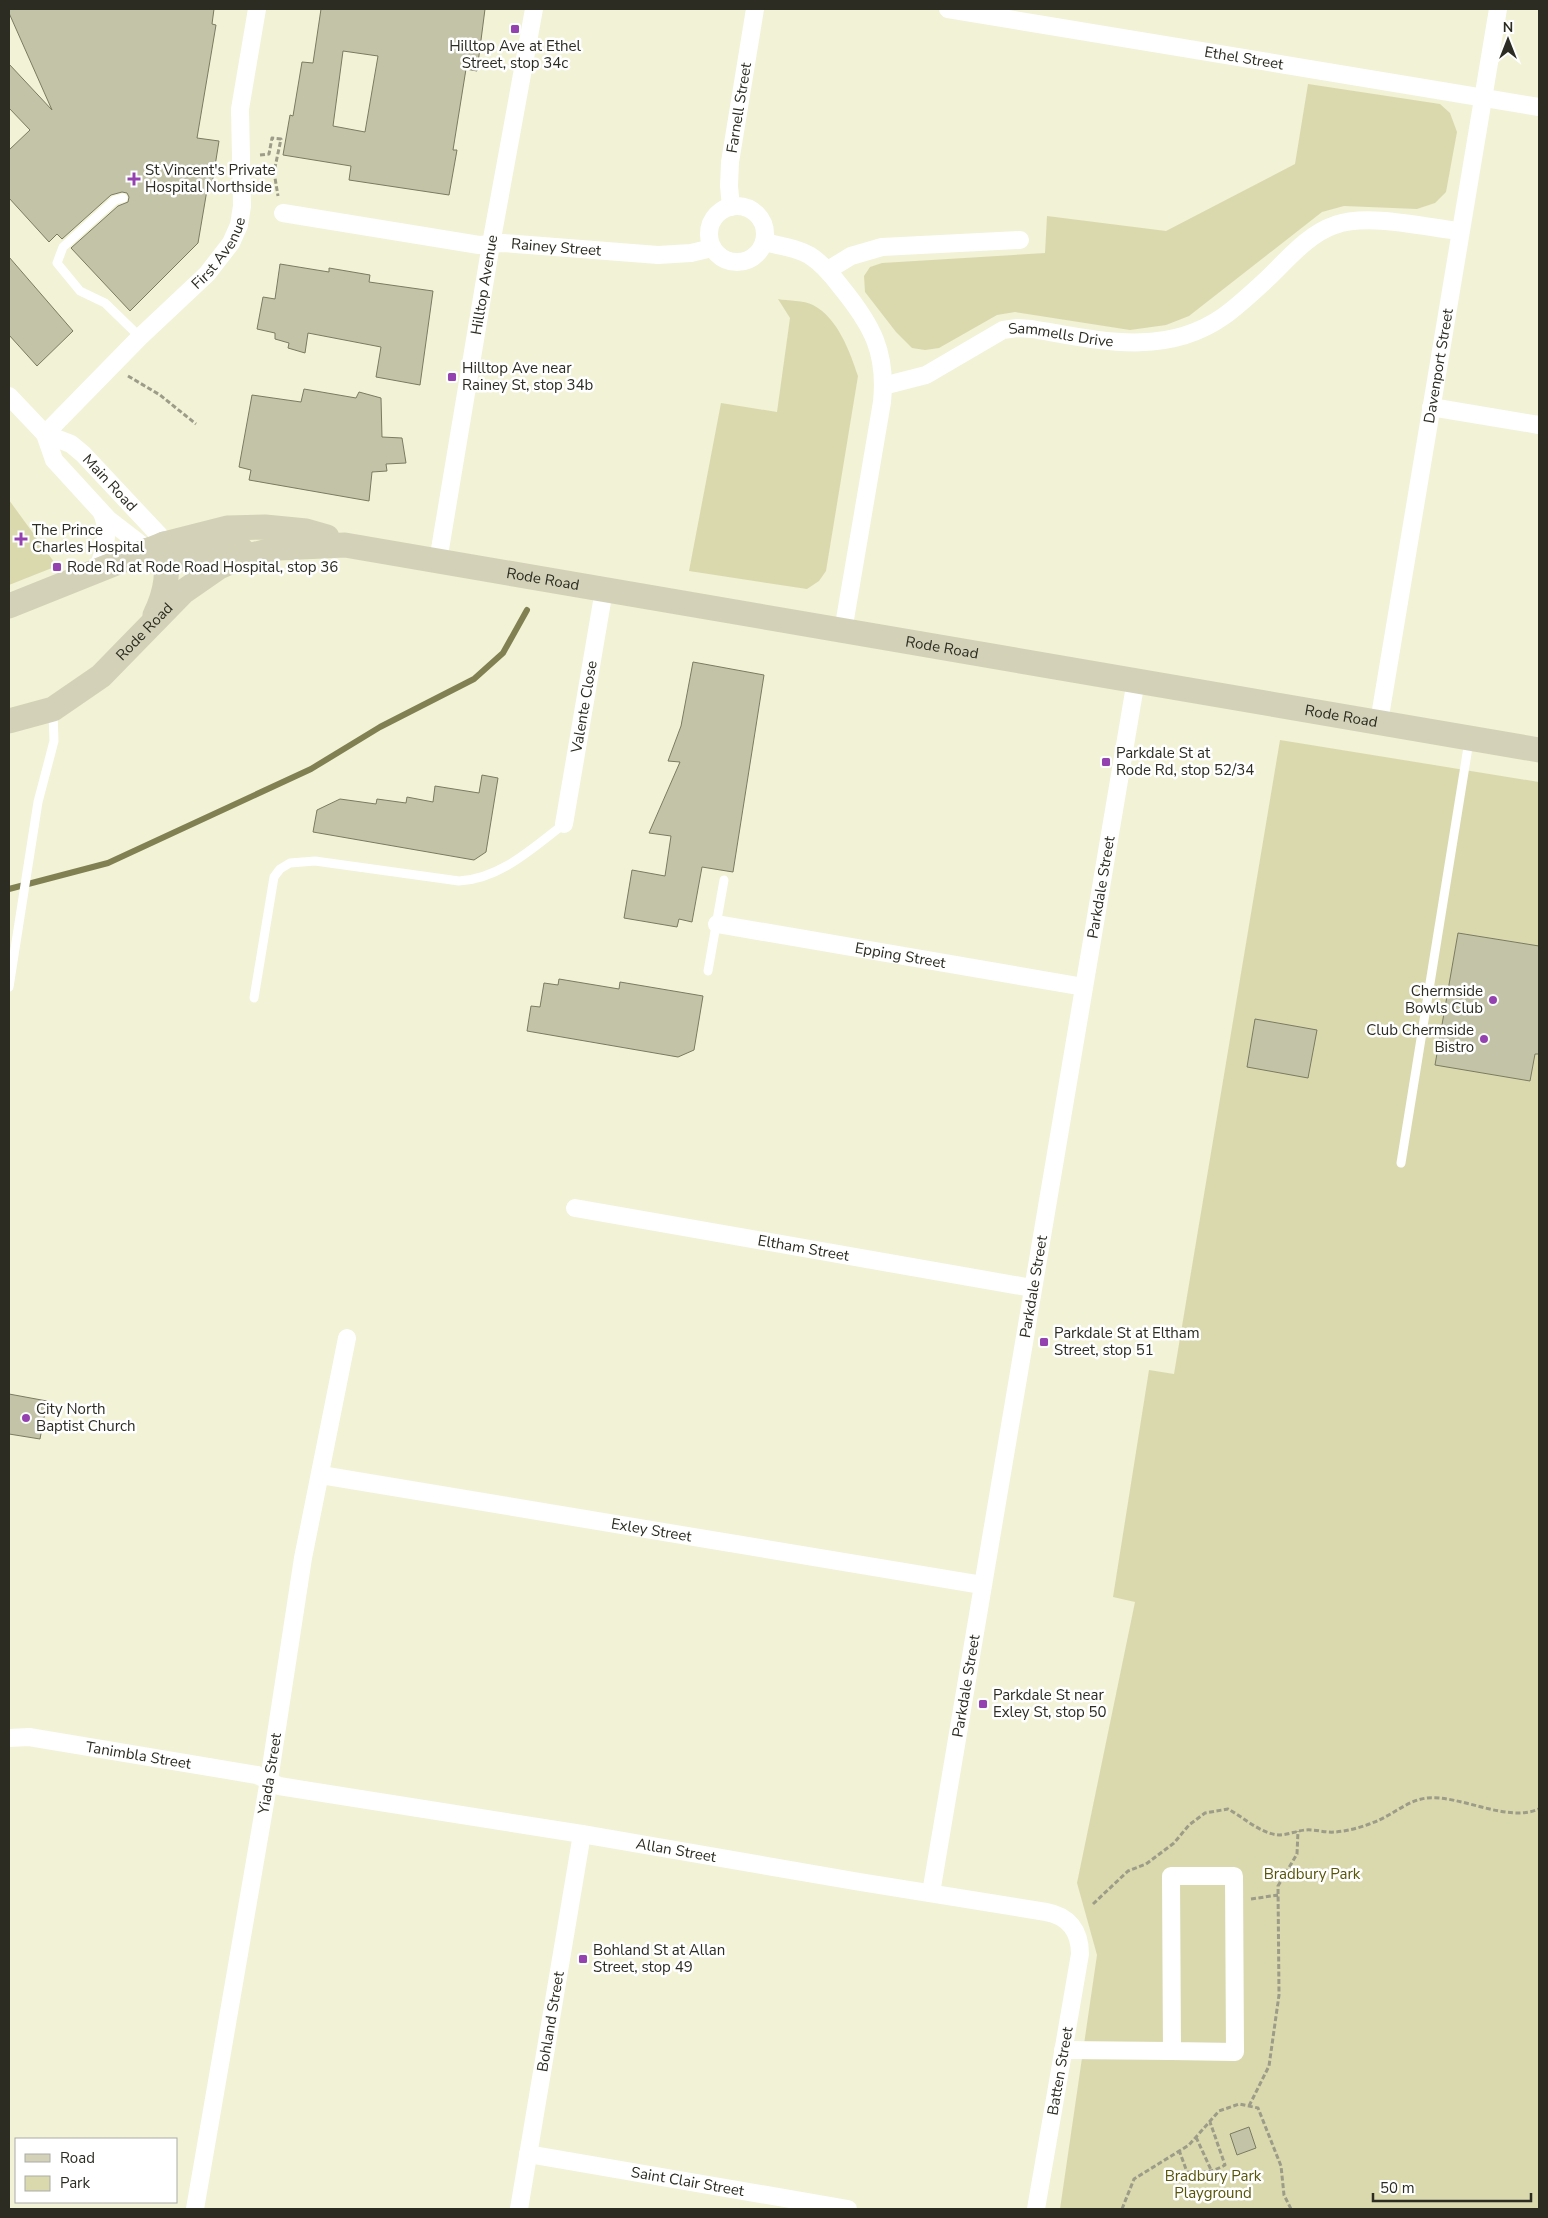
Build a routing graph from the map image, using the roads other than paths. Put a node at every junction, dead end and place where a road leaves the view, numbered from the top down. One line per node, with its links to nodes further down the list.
1 (257, 9): 8 (street, First Avenue)
2 (534, 9): 16 (street, Hilltop Avenue)
3 (755, 9): 11 (street, Farnell Street)
4 (948, 9): 6 (street, Ethel Street)
5 (1498, 9): 6 (street, Davenport Street)
6 (1483, 97): 7 (street, Ethel Street); 13 (street, Davenport Street)
7 (1539, 107)
8 (242, 188): 9 (lane); 19 (street, First Avenue)
9 (224, 189)
10 (123, 198): 19 (lane)
11 (731, 207): 15 (street); 17 (street)
12 (284, 213): 16 (street, Rainey Street)
13 (1460, 231): 20 (street, Sammells Drive); 22 (street, Davenport Street)
14 (1020, 240): 18 (street)
15 (764, 242): 17 (street); 18 (street)
16 (491, 244): 17 (street, Rainey Street); 29 (street, Hilltop Avenue)
17 (712, 248)
18 (828, 270): 20 (street)
19 (140, 337): 24 (street, First Avenue)
20 (883, 386): 33 (street)
21 (9, 396): 24 (street, Main Road)
22 (1431, 407): 23 (street); 38 (street, Davenport Street)
23 (1539, 425)
24 (45, 434): 25 (street, Main Road); 28 (street, Main Road)
25 (102, 513): 28 (street, Main Road); 30 (street)
26 (345, 545): 27 (main road, Rode Road); 28 (main road, Rode Road); 29 (main road, Rode Road)
27 (279, 548): 28 (main road); 34 (main road, Rode Road)
28 (160, 551): 30 (main road, Rode Road); 34 (main road)
29 (438, 561): 31 (main road, Rode Road)
30 (97, 570): 32 (main road, Rode Road)
31 (604, 590): 33 (main road, Rode Road); 41 (street, Valente Close)
32 (9, 606)
33 (843, 631): 35 (main road, Rode Road)
34 (142, 634): 36 (main road, Rode Road)
35 (1136, 680): 38 (main road, Rode Road); 46 (street, Parkdale Street)
36 (52, 709): 37 (main road, Rode Road); 45 (lane)
37 (9, 721)
38 (1379, 722): 39 (main road, Rode Road)
39 (1470, 738): 40 (main road, Rode Road); 48 (lane)
40 (1539, 750)
41 (564, 824): 47 (lane)
42 (724, 880): 43 (lane)
43 (717, 924): 44 (lane); 46 (street, Epping Street)
44 (708, 971)
45 (9, 987)
46 (1084, 987): 50 (street, Parkdale Street)
47 (254, 998)
48 (1401, 1163)
49 (575, 1208): 50 (street, Eltham Street)
50 (1032, 1288): 53 (street, Parkdale Street)
51 (347, 1338): 52 (street, Yiada Street)
52 (321, 1474): 53 (street, Exley Street); 55 (street, Yiada Street)
53 (982, 1585): 57 (street, Parkdale Street)
54 (9, 1738): 55 (street, Tanimbla Street)
55 (268, 1780): 56 (street, Allan Street); 62 (street, Yiada Street)
56 (582, 1834): 57 (street, Allan Street); 61 (street, Bohland Street)
57 (931, 1893): 58 (street, Allan Street)
58 (1076, 1932): 59 (street, Batten Street)
59 (1063, 2050): 60 (street); 65 (street, Batten Street)
60 (1172, 2051): 60 (street)
61 (528, 2154): 63 (street, Bohland Street); 64 (street, Saint Clair Street)
62 (196, 2209)
63 (519, 2209)
64 (848, 2209)
65 (1036, 2209)

